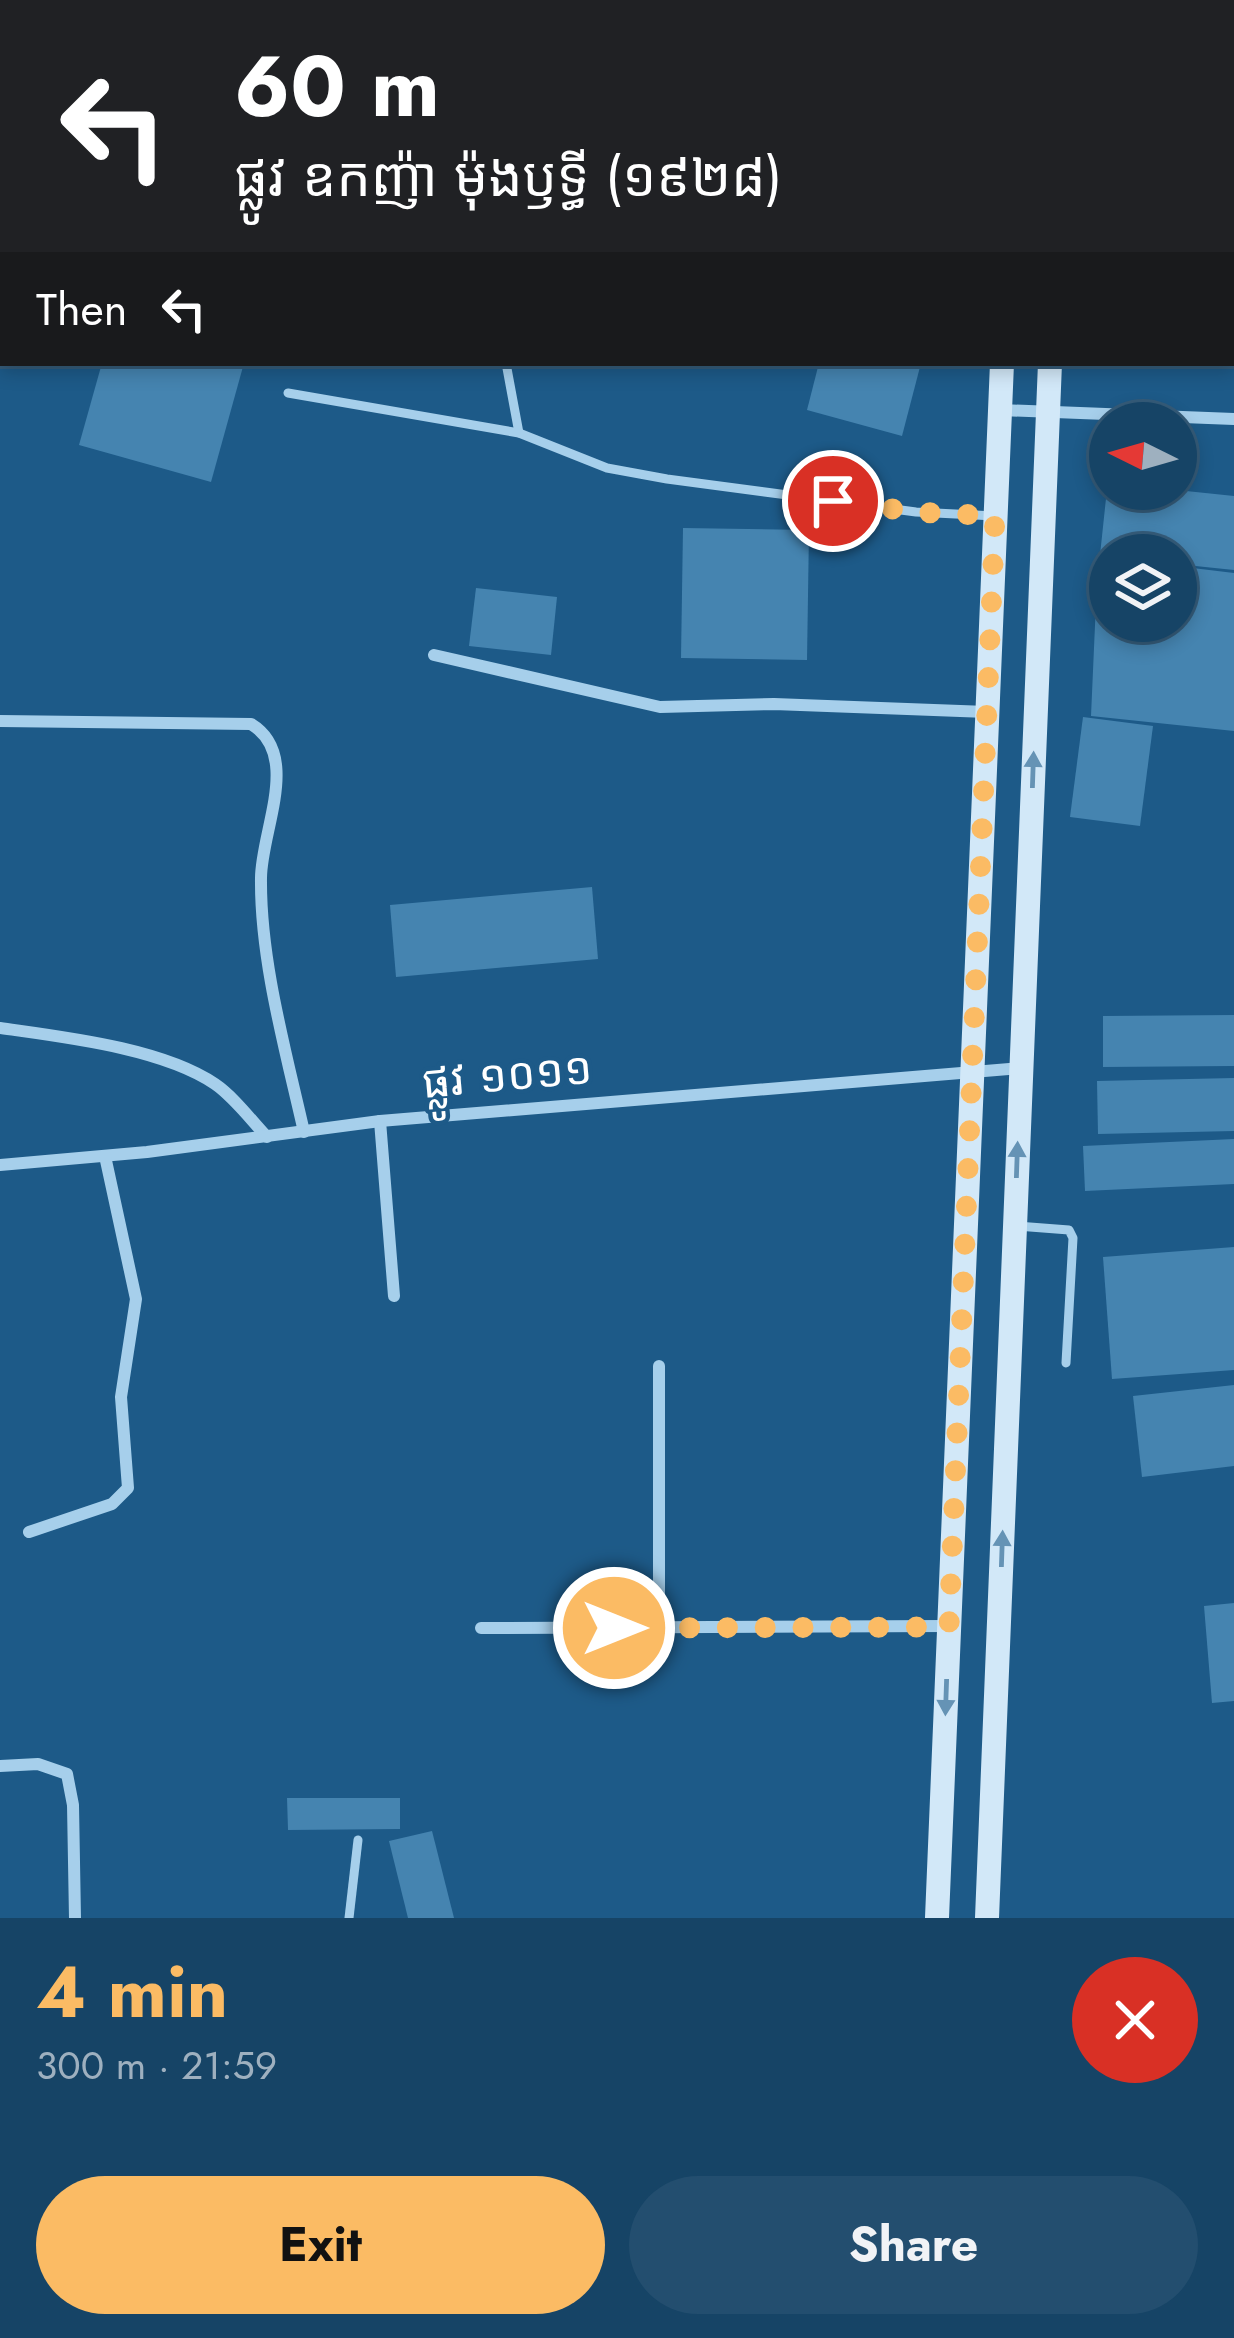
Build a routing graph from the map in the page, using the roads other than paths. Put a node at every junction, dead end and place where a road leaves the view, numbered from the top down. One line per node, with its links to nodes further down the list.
1 (507, 366): 8 (lane)
2 (1002, 366): 5 (main road)
3 (1050, 366): 6 (main road)
4 (288, 393): 8 (lane)
5 (1000, 410): 6 (street); 9 (main road)
6 (1048, 412): 7 (street); 14 (main road, one-way to 6)
7 (1234, 419)
8 (519, 433): 9 (lane)
9 (995, 516): 11 (main road)
10 (434, 655): 11 (street)
11 (987, 712): 15 (main road)
12 (0, 721): 17 (street)
13 (0, 1028): 18 (street)
14 (1022, 1068): 15 (street, ផ្លូវ ១០១១); 21 (main road, one-way to 14)
15 (972, 1072): 16 (street, ផ្លូវ ១០១១); 27 (main road)
16 (380, 1121): 17 (street, ផ្លូវ ១០១១); 22 (street)
17 (304, 1132): 18 (street, ផ្លូវ ១០១១)
18 (267, 1137): 19 (street, ផ្លូវ ១០១១)
19 (105, 1156): 20 (street, ផ្លូវ ១០១១); 25 (street)
20 (0, 1165)
21 (1015, 1226): 23 (lane); 34 (main road, one-way to 21)
22 (394, 1296)
23 (1066, 1363)
24 (659, 1366): 26 (street)
25 (29, 1532)
26 (659, 1627): 27 (street); 28 (street)
27 (949, 1627): 33 (main road, one-way to 33)
28 (481, 1628)
29 (0, 1766): 31 (street)
30 (358, 1840): 32 (lane)
31 (76, 1918)
32 (350, 1918)
33 (937, 1918)
34 (986, 1918)

